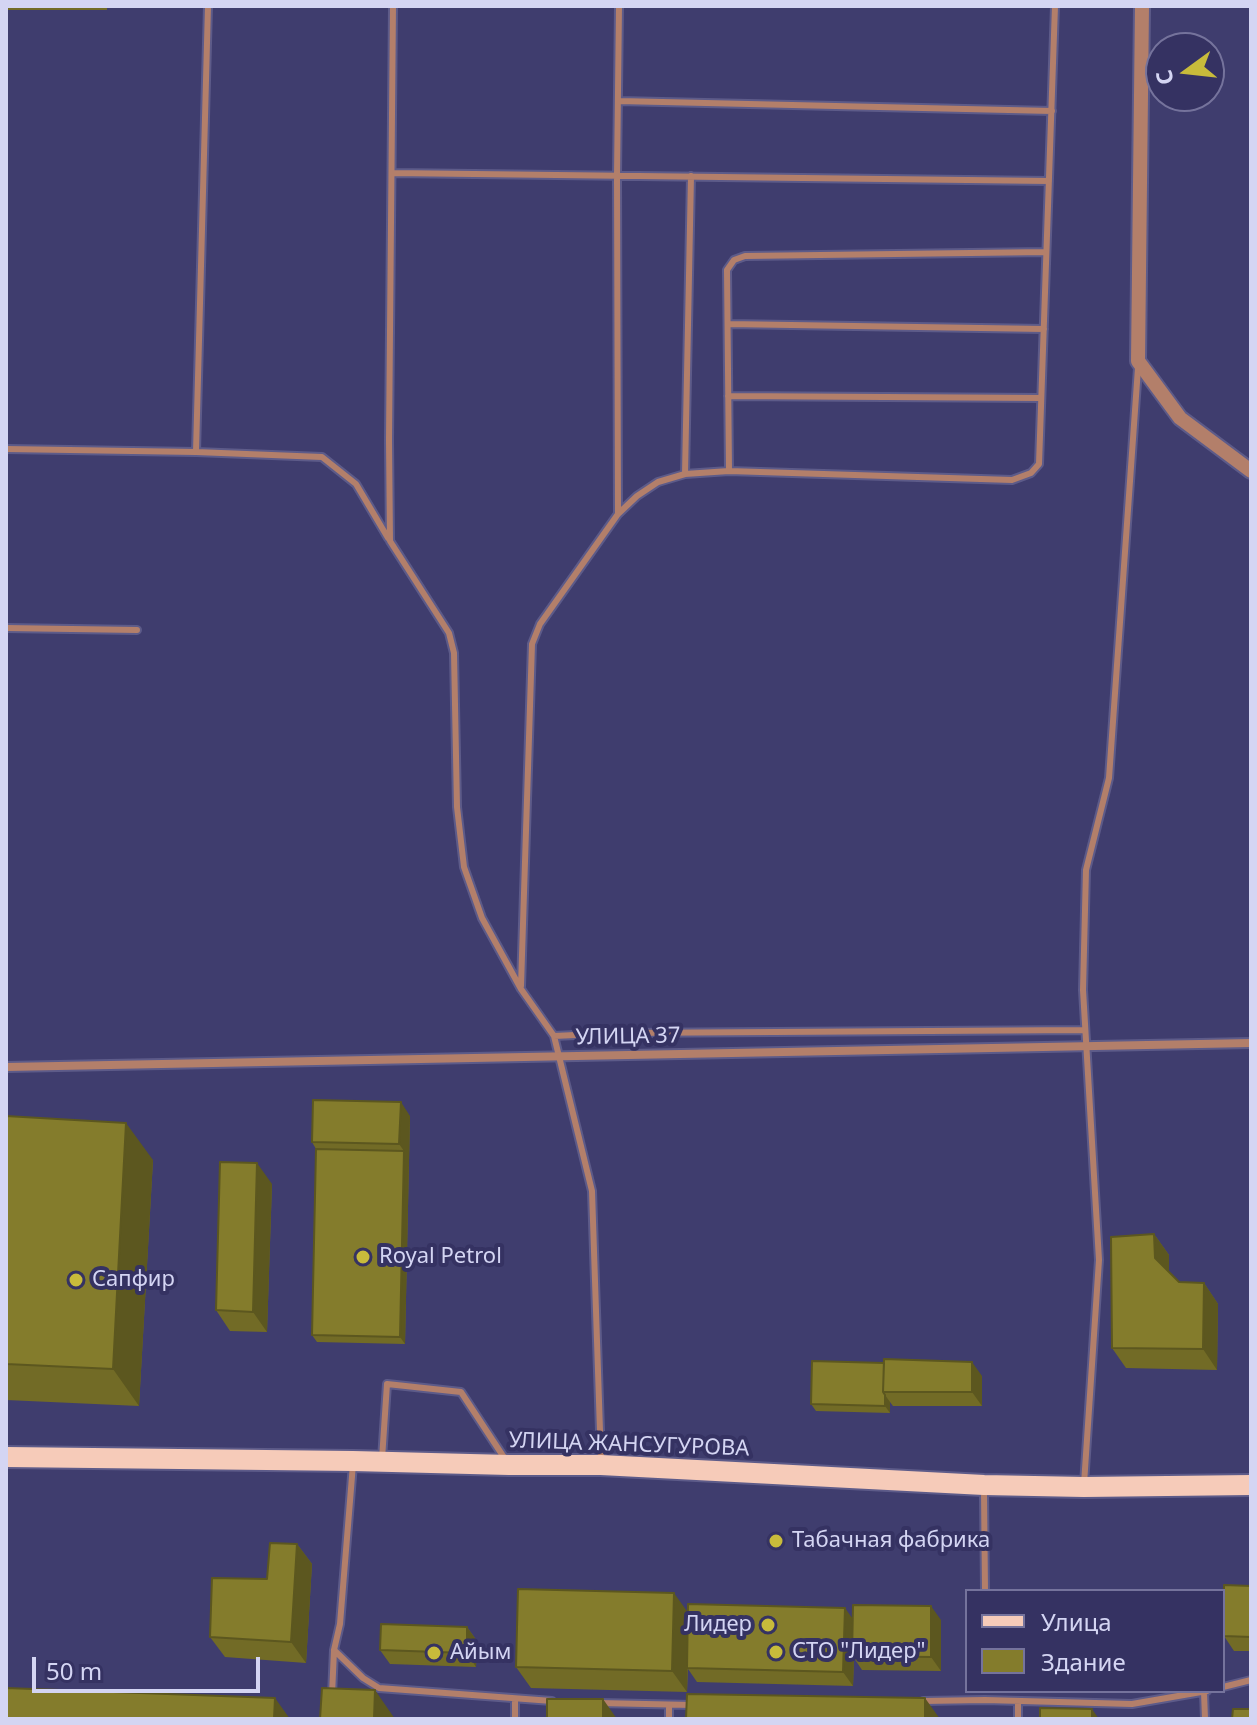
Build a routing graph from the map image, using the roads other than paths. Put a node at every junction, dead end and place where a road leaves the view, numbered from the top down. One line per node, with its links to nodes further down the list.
1 (208, 6): 19 (lane)
2 (393, 6): 8 (lane)
3 (619, 6): 6 (lane)
4 (1055, 6): 7 (lane)
5 (1142, 6): 15 (street)
6 (619, 101): 7 (lane); 9 (lane)
7 (1052, 111): 11 (lane)
8 (392, 173): 9 (lane); 24 (lane)
9 (617, 176): 10 (lane); 23 (lane)
10 (691, 176): 11 (lane); 22 (lane)
11 (1049, 181): 12 (lane)
12 (1046, 252): 13 (lane); 14 (lane)
13 (728, 324): 14 (lane); 16 (lane)
14 (1044, 329): 17 (lane)
15 (1138, 361): 21 (street); 28 (lane)
16 (728, 396): 17 (lane); 20 (lane)
17 (1041, 398): 20 (lane)
18 (6, 449): 19 (lane)
19 (196, 452): 24 (lane)
20 (729, 471): 22 (lane)
21 (1251, 471)
22 (685, 474): 23 (lane)
23 (618, 514): 27 (lane)
24 (390, 541): 27 (lane)
25 (6, 628): 26 (lane)
26 (137, 630)
27 (521, 989): 29 (lane)
28 (1085, 1030): 29 (lane); 39 (lane)
29 (554, 1036): 36 (lane)
30 (1251, 1043): 31 (street, УЛИЦА 37)
31 (6, 1067)
32 (6, 1457): 33 (main road, УЛИЦА ЖАНСУГУРОВА)
33 (353, 1461): 34 (main road, УЛИЦА ЖАНСУГУРОВА); 41 (lane)
34 (382, 1461): 35 (main road, УЛИЦА ЖАНСУГУРОВА); 35 (lane)
35 (509, 1465): 36 (main road, УЛИЦА ЖАНСУГУРОВА)
36 (601, 1465): 37 (main road, УЛИЦА ЖАНСУГУРОВА)
37 (984, 1485): 39 (main road, УЛИЦА ЖАНСУГУРОВА); 40 (lane)
38 (1251, 1485): 39 (main road, УЛИЦА ЖАНСУГУРОВА)
39 (1084, 1487)
40 (985, 1589)
41 (334, 1650): 47 (lane); 53 (lane)
42 (1251, 1680): 43 (lane)
43 (1225, 1686)
44 (985, 1693): 48 (lane)
45 (1194, 1693): 51 (lane)
46 (1205, 1693): 59 (lane)
47 (515, 1699): 49 (lane); 56 (lane)
48 (985, 1700): 50 (lane); 51 (lane)
49 (554, 1701)
50 (922, 1701)
51 (1018, 1701): 58 (lane)
52 (597, 1703): 55 (lane)
53 (332, 1705)
54 (701, 1705): 55 (lane)
55 (669, 1706): 57 (lane)
56 (515, 1719)
57 (669, 1719)
58 (1018, 1719)
59 (1205, 1719)

